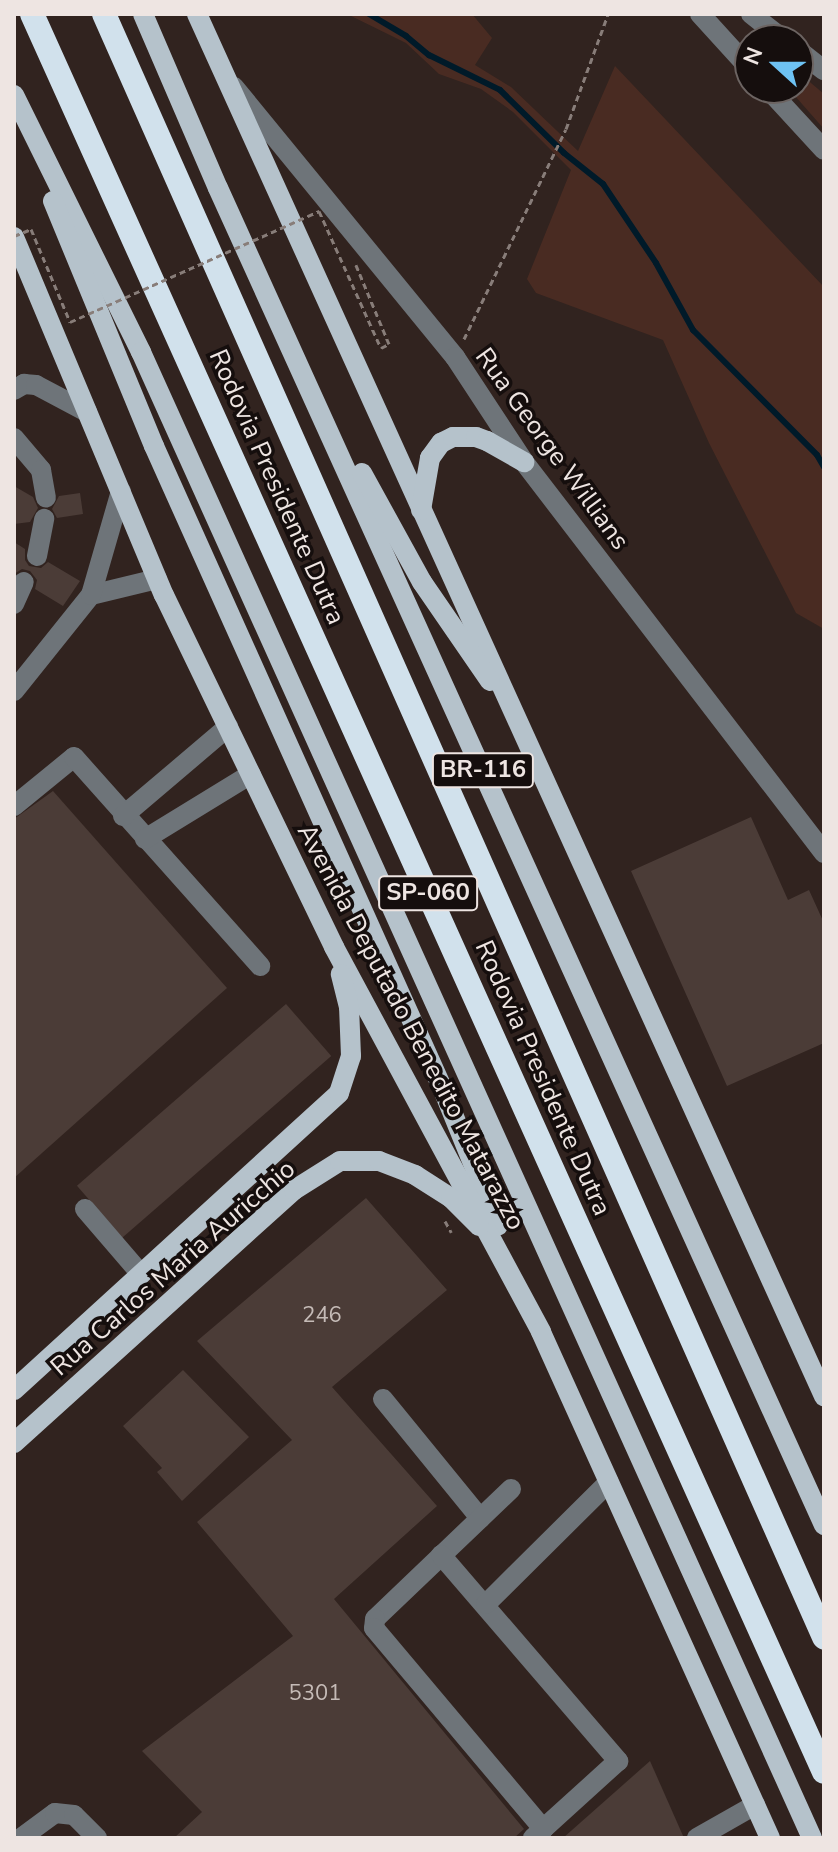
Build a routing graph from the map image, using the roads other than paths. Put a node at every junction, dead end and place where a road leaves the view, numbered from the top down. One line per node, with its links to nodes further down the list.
1 (32, 14): 52 (highway, Rodovia Presidente Dutra / SP-060)
2 (104, 14): 51 (highway, Rodovia Presidente Dutra / SP-060)
3 (143, 14): 13 (main road, BR-116)
4 (197, 14): 7 (main road)
5 (700, 14): 6 (street)
6 (734, 51)
7 (229, 81): 17 (street, Rua George Willians); 20 (main road)
8 (14, 95): 59 (main road)
9 (782, 104): 11 (street)
10 (14, 106): 40 (main road)
11 (824, 150)
12 (14, 237): 15 (main road, Avenida Deputado Benedito Matarazzo)
13 (308, 383): 28 (main road); 48 (main road, BR-116)
14 (14, 390): 15 (street)
15 (87, 412): 18 (main road, Avenida Deputado Benedito Matarazzo)
16 (14, 438): 19 (street)
17 (524, 462): 20 (main road); 34 (street, Rua George Willians)
18 (121, 491): 23 (main road, Avenida Deputado Benedito Matarazzo); 25 (street)
19 (46, 498)
20 (421, 510): 28 (main road)
21 (44, 519): 22 (street)
22 (37, 556)
23 (157, 579): 25 (street); 29 (main road, Avenida Deputado Benedito Matarazzo)
24 (24, 582): 26 (street)
25 (91, 595): 27 (street)
26 (14, 604)
27 (15, 689)
28 (511, 710): 41 (main road)
29 (228, 727): 30 (main road, Avenida Deputado Benedito Matarazzo); 32 (street)
30 (251, 774): 33 (street); 35 (main road, Avenida Deputado Benedito Matarazzo)
31 (14, 806): 32 (street)
32 (123, 816): 33 (street)
33 (145, 839): 36 (street)
34 (824, 853)
35 (334, 947): 38 (main road, Avenida Deputado Benedito Matarazzo); 39 (main road, Rua Carlos Maria Auricchio)
36 (260, 966)
37 (85, 1209): 39 (street)
38 (495, 1242): 40 (main road, Avenida Deputado Benedito Matarazzo); 44 (main road, Rua Carlos Maria Auricchio)
39 (141, 1274): 42 (main road, Rua Carlos Maria Auricchio)
40 (541, 1332): 45 (main road, Avenida Deputado Benedito Matarazzo)
41 (822, 1386)
42 (14, 1390)
43 (383, 1399): 47 (street)
44 (14, 1443)
45 (609, 1482): 50 (street); 53 (main road, Avenida Deputado Benedito Matarazzo)
46 (511, 1489): 47 (street)
47 (480, 1518): 49 (street)
48 (824, 1525)
49 (441, 1555): 50 (street); 54 (street)
50 (486, 1604): 54 (street)
51 (824, 1637)
52 (824, 1772)
53 (755, 1805): 57 (street); 58 (main road, Avenida Deputado Benedito Matarazzo)
54 (538, 1834)
55 (21, 1838): 56 (street)
56 (97, 1838)
57 (697, 1838)
58 (770, 1838)
59 (812, 1838)

